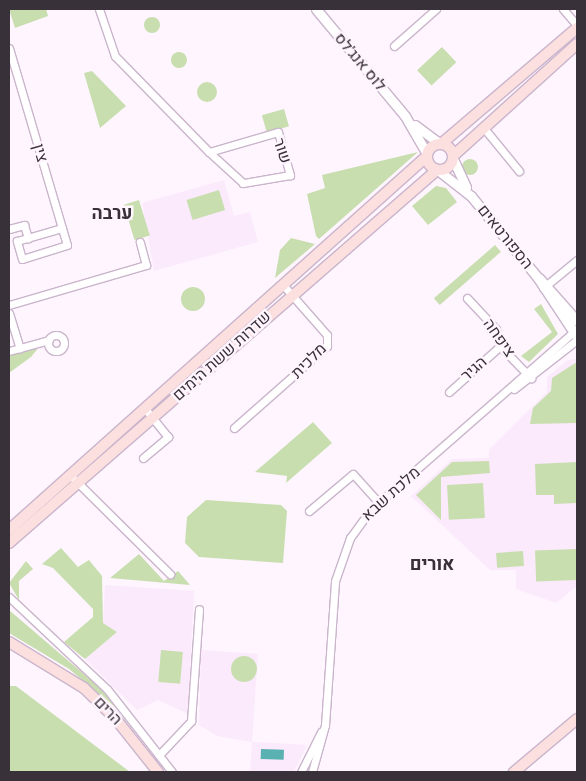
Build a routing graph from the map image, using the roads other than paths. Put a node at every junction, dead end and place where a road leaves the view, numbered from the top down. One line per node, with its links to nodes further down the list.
1 (99, 9): 13 (street, שור)
2 (316, 9): 10 (street, לוס אנג'לס)
3 (436, 9): 7 (street)
4 (563, 9): 5 (street)
5 (577, 26): 12 (main road)
6 (577, 44): 11 (main road)
7 (394, 46)
8 (9, 48): 9 (street, צין)
9 (11, 59): 19 (street, צין)
10 (405, 116): 12 (street, לוס אנג'לס); 14 (street, לוס אנג'לס)
11 (483, 127): 15 (main road); 17 (street)
12 (441, 144): 14 (main road, שדרות ששת הימים); 15 (main road)
13 (210, 152): 13 (street, שור)
14 (427, 155): 16 (main road); 24 (main road, שדרות ששת הימים)
15 (453, 158): 16 (main road, שדרות ששת הימים); 18 (street, הספורטאים)
16 (438, 170): 18 (street, הספורטאים); 26 (main road, שדרות ששת הימים)
17 (519, 171)
18 (471, 196): 25 (street, הספורטאים)
19 (62, 228): 21 (street); 21 (street, צין)
20 (9, 229): 21 (street)
21 (28, 238)
22 (140, 242): 28 (street)
23 (577, 260): 25 (street)
24 (284, 286): 26 (street, מלכית); 38 (main road, שדרות ששת הימים)
25 (545, 286): 30 (street, הספורטאים); 31 (street, הספורטאים)
26 (291, 294): 39 (main road, שדרות ששת הימים); 40 (street, מלכית)
27 (467, 298): 33 (street, ציפחה)
28 (9, 305)
29 (9, 313): 34 (street)
30 (577, 321)
31 (576, 334): 36 (street, מלכת שבא)
32 (49, 340): 34 (street)
33 (500, 346): 36 (street, ציפחה); 37 (street, הגיר)
34 (20, 348): 35 (street)
35 (9, 351)
36 (528, 375): 44 (street, מלכת שבא)
37 (449, 392)
38 (145, 409): 39 (street); 42 (main road, שדרות ששת הימים)
39 (152, 417): 41 (street); 43 (main road, שדרות ששת הימים)
40 (234, 428)
41 (142, 458)
42 (70, 475): 43 (street); 46 (main road, שדרות ששת הימים)
43 (78, 484): 47 (main road, שדרות ששת הימים); 48 (street)
44 (379, 503): 45 (street); 56 (street, מלכת שבא)
45 (309, 511)
46 (9, 530)
47 (9, 543)
48 (170, 574)
49 (9, 592): 51 (street)
50 (9, 597): 51 (street)
51 (17, 603): 58 (street)
52 (199, 609): 58 (street)
53 (9, 642): 55 (main road, הרים)
54 (9, 647): 55 (main road, הרים)
55 (45, 663): 59 (main road, הרים)
56 (326, 715): 61 (street, מלכת שבא); 62 (street, מלכת שבא)
57 (577, 719): 63 (main road)
58 (159, 755): 60 (street)
59 (158, 772)
60 (172, 772)
61 (301, 772)
62 (312, 772)
63 (514, 772)

